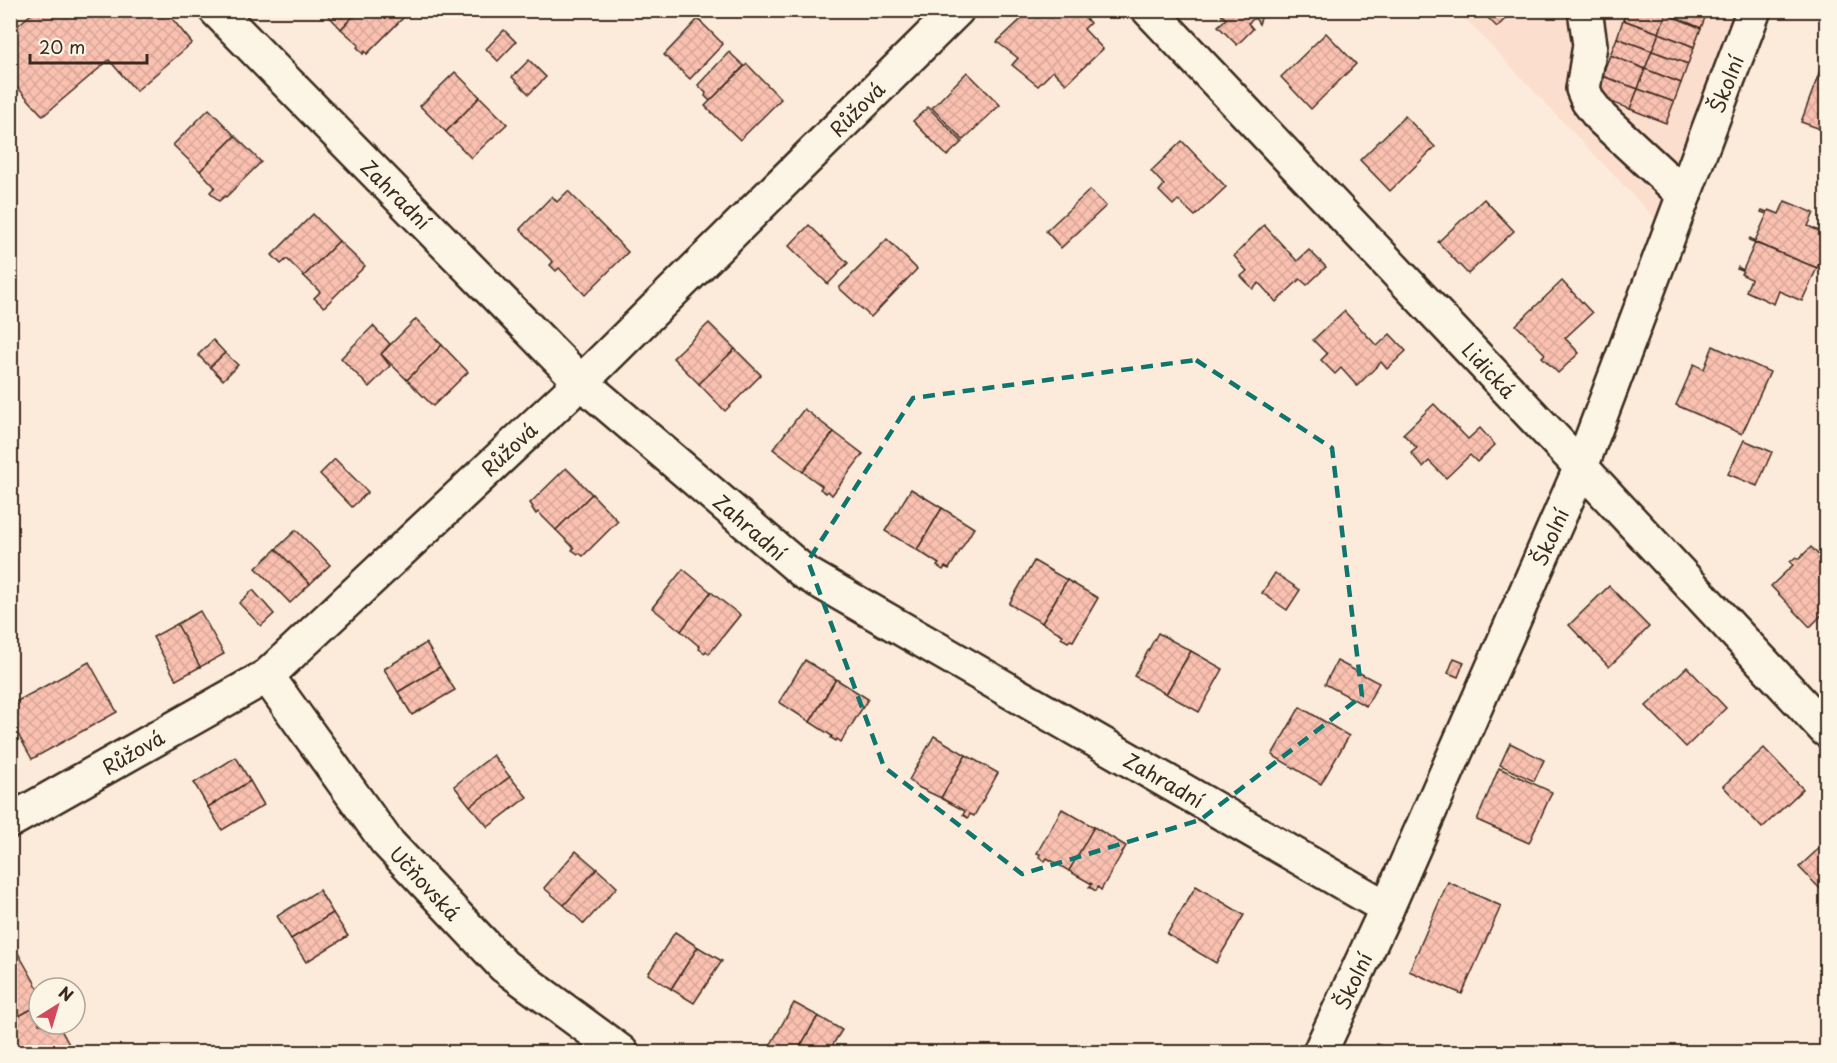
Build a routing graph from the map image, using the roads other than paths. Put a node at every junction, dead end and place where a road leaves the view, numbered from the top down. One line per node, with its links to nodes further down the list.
1 (216, 10): 7 (street, Zahradní)
2 (957, 10): 7 (street, Růžová)
3 (1149, 10): 8 (street, Lidická)
4 (1585, 10): 6 (street)
5 (1754, 10): 6 (street, Školní)
6 (1684, 195): 8 (street, Školní)
7 (581, 382): 9 (street, Růžová); 12 (street, Zahradní)
8 (1581, 467): 10 (street, Lidická); 12 (street, Školní)
9 (267, 676): 11 (street, Růžová); 13 (street, Učňovská)
10 (1827, 730)
11 (10, 821)
12 (1387, 908): 14 (street, Školní)
13 (621, 1053)
14 (1320, 1053)

